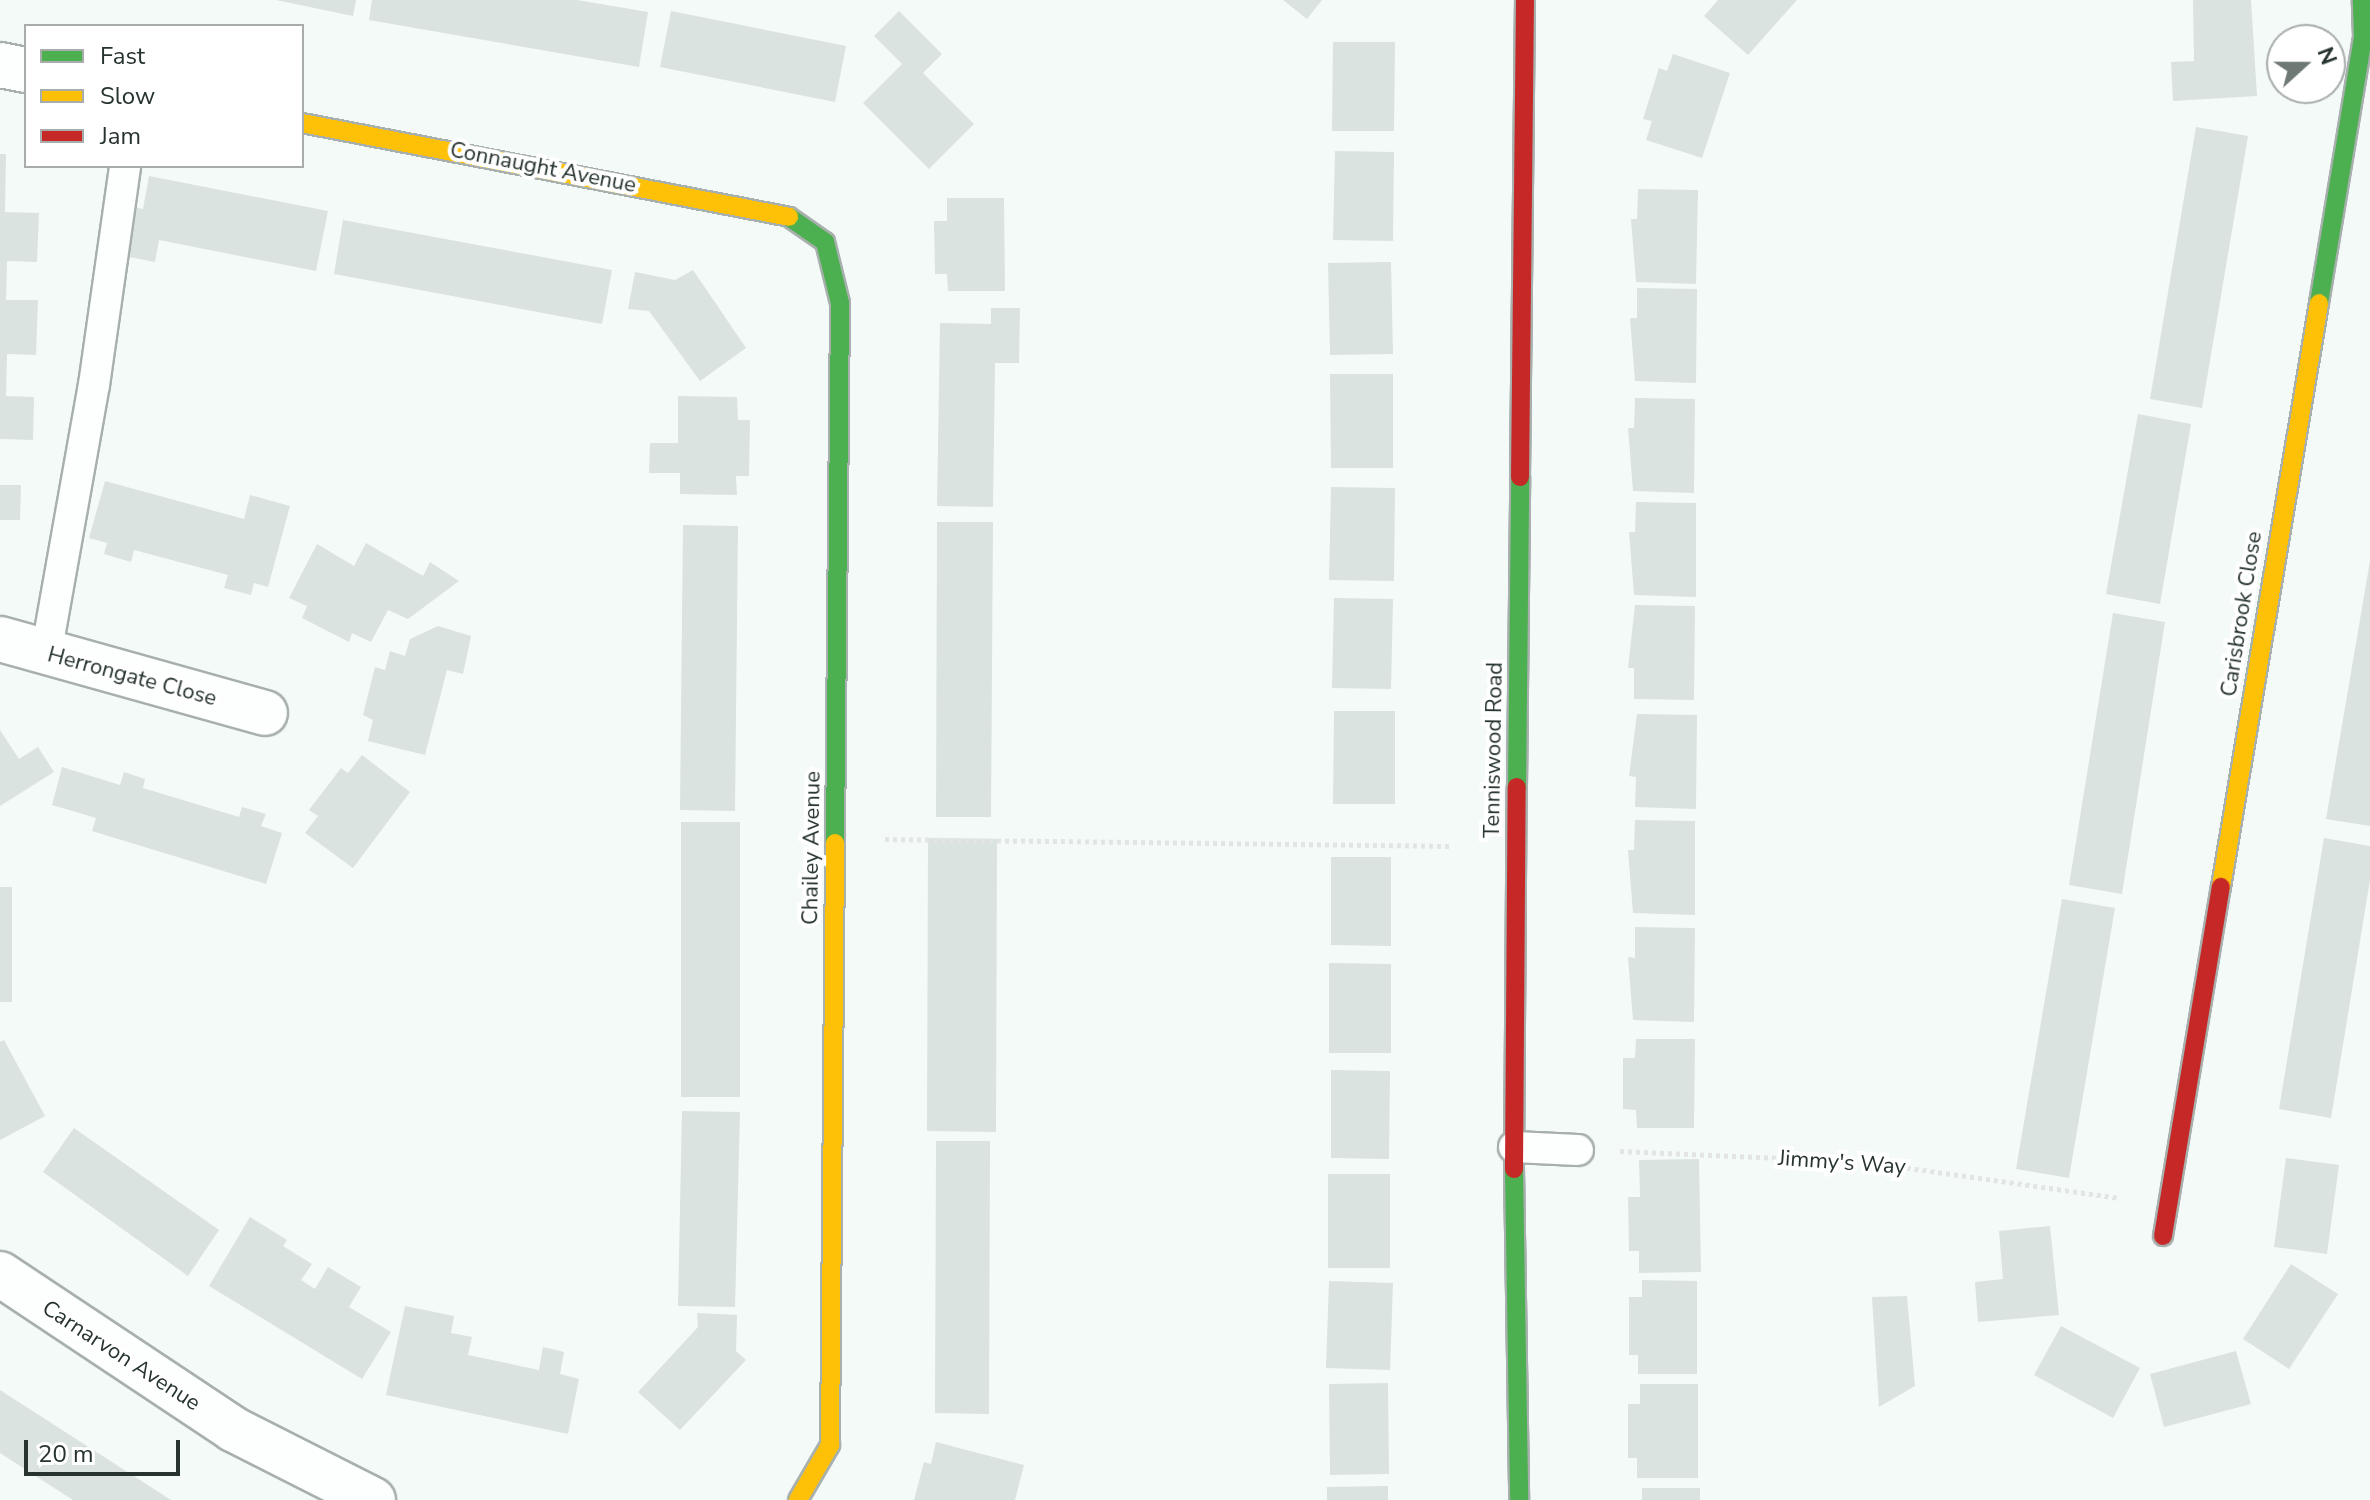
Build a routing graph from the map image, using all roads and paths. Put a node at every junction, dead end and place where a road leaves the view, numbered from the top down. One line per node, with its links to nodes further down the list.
1 (1525, 0): 13 (street, Tenniswood Road)
2 (2362, 0): 15 (street, Carisbrook Close)
3 (0, 65): 4 (street)
4 (24, 70)
5 (304, 123): 7 (street, Connaught Avenue)
6 (125, 168): 9 (lane)
7 (783, 213): 11 (street, Chailey Avenue)
8 (0, 639): 9 (street, Herrongate Close)
9 (46, 654): 10 (street, Herrongate Close)
10 (265, 713)
11 (836, 838): 12 (path); 19 (street, Chailey Avenue)
12 (1453, 846)
13 (1514, 1147): 14 (lane); 20 (street, Tenniswood Road)
14 (1578, 1150): 15 (path, Jimmy's Way)
15 (2168, 1205): 16 (street, Carisbrook Close)
16 (2163, 1236)
17 (0, 1274): 18 (street, Carnarvon Avenue)
18 (373, 1500)
19 (799, 1500)
20 (1519, 1500)

